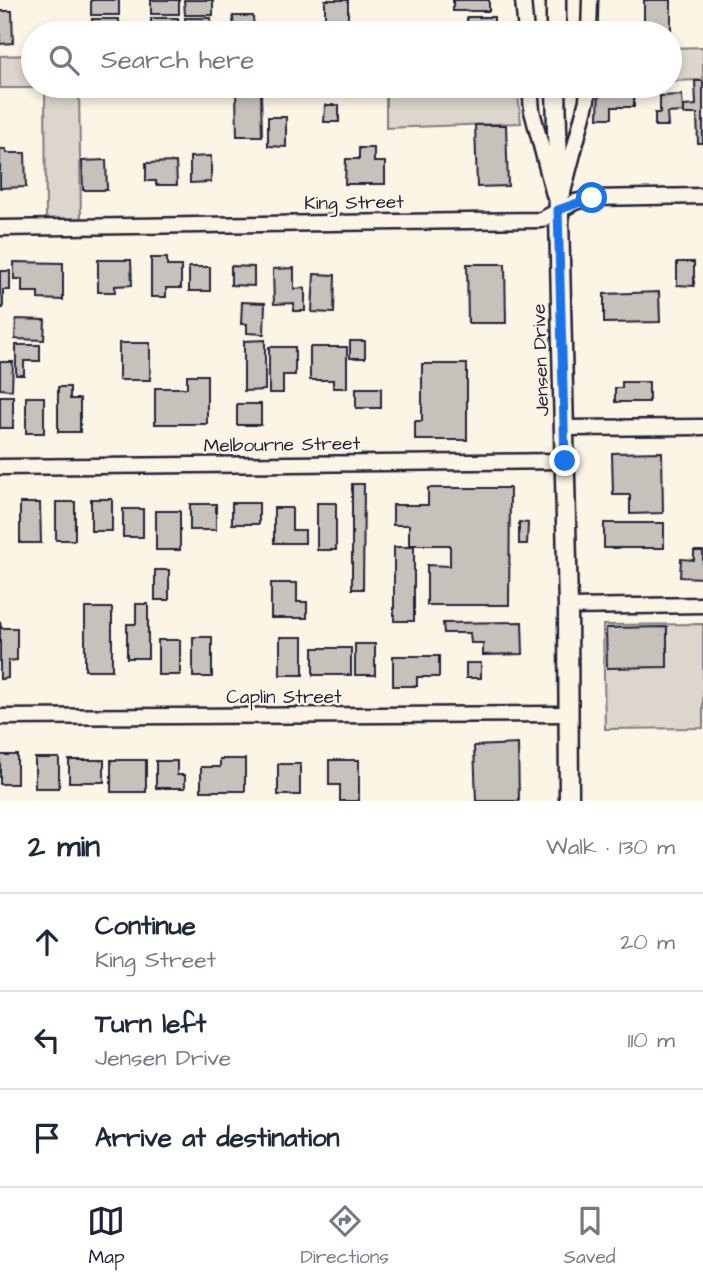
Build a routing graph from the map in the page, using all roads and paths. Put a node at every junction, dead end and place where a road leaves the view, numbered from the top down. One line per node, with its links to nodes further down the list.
1 (523, 0): 4 (street)
2 (556, 0): 5 (main road)
3 (590, 0): 6 (street)
4 (525, 21)
5 (556, 21)
6 (589, 21)
7 (531, 98): 11 (street)
8 (556, 98): 11 (main road, Jensen Drive)
9 (587, 98): 11 (street)
10 (703, 196): 11 (street, King Street)
11 (558, 210): 12 (street, King Street); 14 (main road, Jensen Drive)
12 (0, 228)
13 (703, 427): 14 (street)
14 (564, 428): 15 (main road, Jensen Drive)
15 (565, 461): 16 (street, Melbourne Street); 18 (main road, Jensen Drive)
16 (0, 467)
17 (703, 605): 18 (street)
18 (568, 607): 19 (main road, Jensen Drive)
19 (568, 714): 20 (street, Caplin Street); 21 (main road, Jensen Drive)
20 (0, 717)
21 (569, 801)

